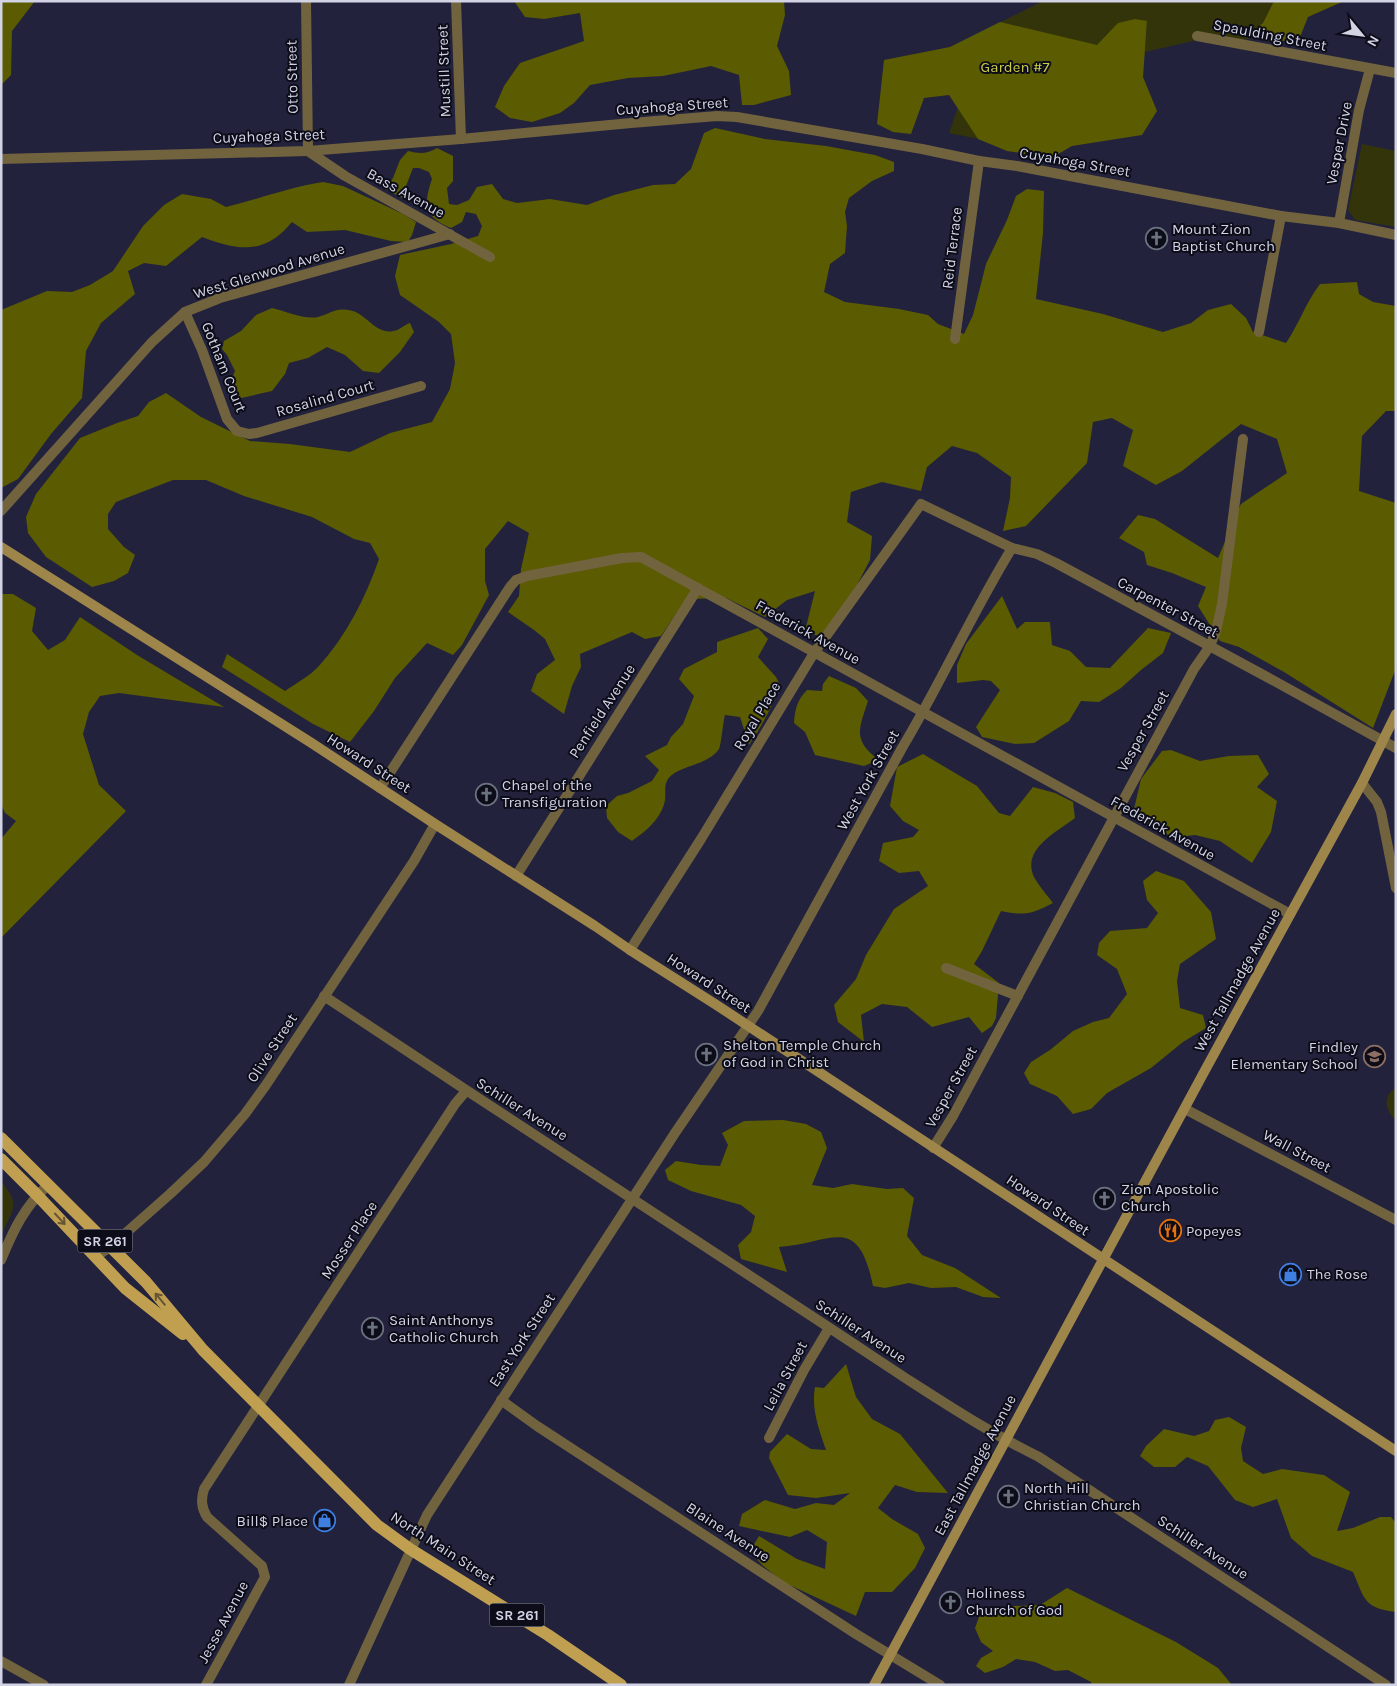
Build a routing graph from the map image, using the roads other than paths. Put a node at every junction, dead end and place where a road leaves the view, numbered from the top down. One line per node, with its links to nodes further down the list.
1 (306, 1): 7 (street, Otto Street)
2 (456, 1): 6 (street, Mustill Street)
3 (1197, 36): 4 (street, Spaulding Street)
4 (1370, 69): 5 (street, Spaulding Street); 11 (street, Vesper Drive)
5 (1396, 73)
6 (462, 139): 7 (street, Cuyahoga Street); 9 (street, Cuyahoga Street)
7 (308, 151): 8 (street, Cuyahoga Street); 12 (street, Bass Avenue)
8 (1, 158)
9 (979, 161): 10 (street, Cuyahoga Street); 17 (street, Reid Terrace)
10 (1281, 216): 11 (street, Cuyahoga Street); 16 (street)
11 (1339, 223): 13 (street, Cuyahoga Street)
12 (450, 234): 14 (street, Bass Avenue); 15 (street, West Glenwood Avenue)
13 (1396, 236)
14 (490, 257)
15 (186, 312): 19 (street, Gotham Court); 22 (street, West Glenwood Avenue)
16 (1259, 332)
17 (956, 339)
18 (421, 386): 19 (street, Rosalind Court)
19 (237, 432)
20 (1243, 439): 26 (street, Vesper Street)
21 (921, 504): 24 (street, Carpenter Street); 27 (street, Royal Place)
22 (1, 511)
23 (1, 547): 33 (main road, Howard Street)
24 (1012, 548): 26 (street, Carpenter Street); 28 (street, West York Street)
25 (698, 588): 27 (street, Frederick Avenue); 33 (street, Frederick Avenue); 36 (street, Penfield Avenue)
26 (1210, 646): 30 (street, Carpenter Street); 34 (street, Vesper Street)
27 (814, 653): 28 (street, Frederick Avenue); 39 (street, Royal Place)
28 (923, 713): 34 (street, Frederick Avenue); 43 (street, West York Street)
29 (1396, 714): 30 (main road, West Tallmadge Avenue)
30 (1383, 742): 31 (street, Carpenter Street); 32 (main road, West Tallmadge Avenue)
31 (1396, 748)
32 (1362, 783): 37 (street); 38 (main road, West Tallmadge Avenue)
33 (380, 788): 35 (main road, Howard Street)
34 (1113, 817): 38 (street, Frederick Avenue); 42 (street, Vesper Street)
35 (435, 824): 36 (main road, Howard Street); 41 (street, Olive Street)
36 (516, 876): 39 (main road, Howard Street)
37 (1396, 888)
38 (1290, 914): 45 (main road, West Tallmadge Avenue)
39 (630, 950): 43 (main road, Howard Street)
40 (946, 968): 42 (street)
41 (324, 996): 44 (street, Schiller Avenue); 55 (street, Olive Street)
42 (1018, 996): 47 (street, Vesper Street)
43 (747, 1026): 47 (main road, Howard Street); 53 (street, East York Street)
44 (466, 1091): 53 (street, Schiller Avenue); 62 (street, Mosser Place)
45 (1185, 1109): 54 (street, Wall Street); 57 (main road, West Tallmadge Avenue)
46 (1, 1138): 49 (main road, North Main Street / SR 261)
47 (933, 1148): 57 (main road, Howard Street)
48 (1, 1159): 50 (main road, North Main Street / SR 261)
49 (34, 1171): 50 (street); 51 (main road, North Main Street / SR 261)
50 (24, 1182): 52 (main road, North Main Street / SR 261)
51 (48, 1185): 52 (street); 55 (main road, North Main Street / SR 261)
52 (37, 1195): 56 (main road, North Main Street / SR 261, one-way to 56); 58 (street)
53 (632, 1199): 59 (street, Schiller Avenue); 61 (street, East York Street)
54 (1396, 1220)
55 (110, 1247): 56 (street, Olive Street); 60 (main road, North Main Street / SR 261, one-way to 55)
56 (96, 1257): 60 (main road, North Main Street / SR 261)
57 (1103, 1258): 64 (main road, East Tallmadge Avenue); 65 (main road, Howard Street)
58 (1, 1260)
59 (828, 1328): 63 (street, Leila Street); 64 (street, Schiller Avenue)
60 (203, 1350): 62 (main road, North Main Street / SR 261)
61 (501, 1400): 66 (street, East York Street); 67 (street, Blaine Avenue)
62 (258, 1406): 66 (main road, North Main Street / SR 261); 70 (street, Jesse Avenue)
63 (769, 1438)
64 (1005, 1441): 67 (main road, East Tallmadge Avenue); 75 (street, Schiller Avenue)
65 (1396, 1451)
66 (410, 1549): 71 (street, East York Street); 72 (main road, North Main Street / SR 261)
67 (890, 1655): 73 (main road, East Tallmadge Avenue); 74 (street, Blaine Avenue)
68 (1, 1661): 69 (street)
69 (44, 1685)
70 (206, 1685)
71 (349, 1685)
72 (622, 1685)
73 (874, 1685)
74 (940, 1685)
75 (1386, 1685)

